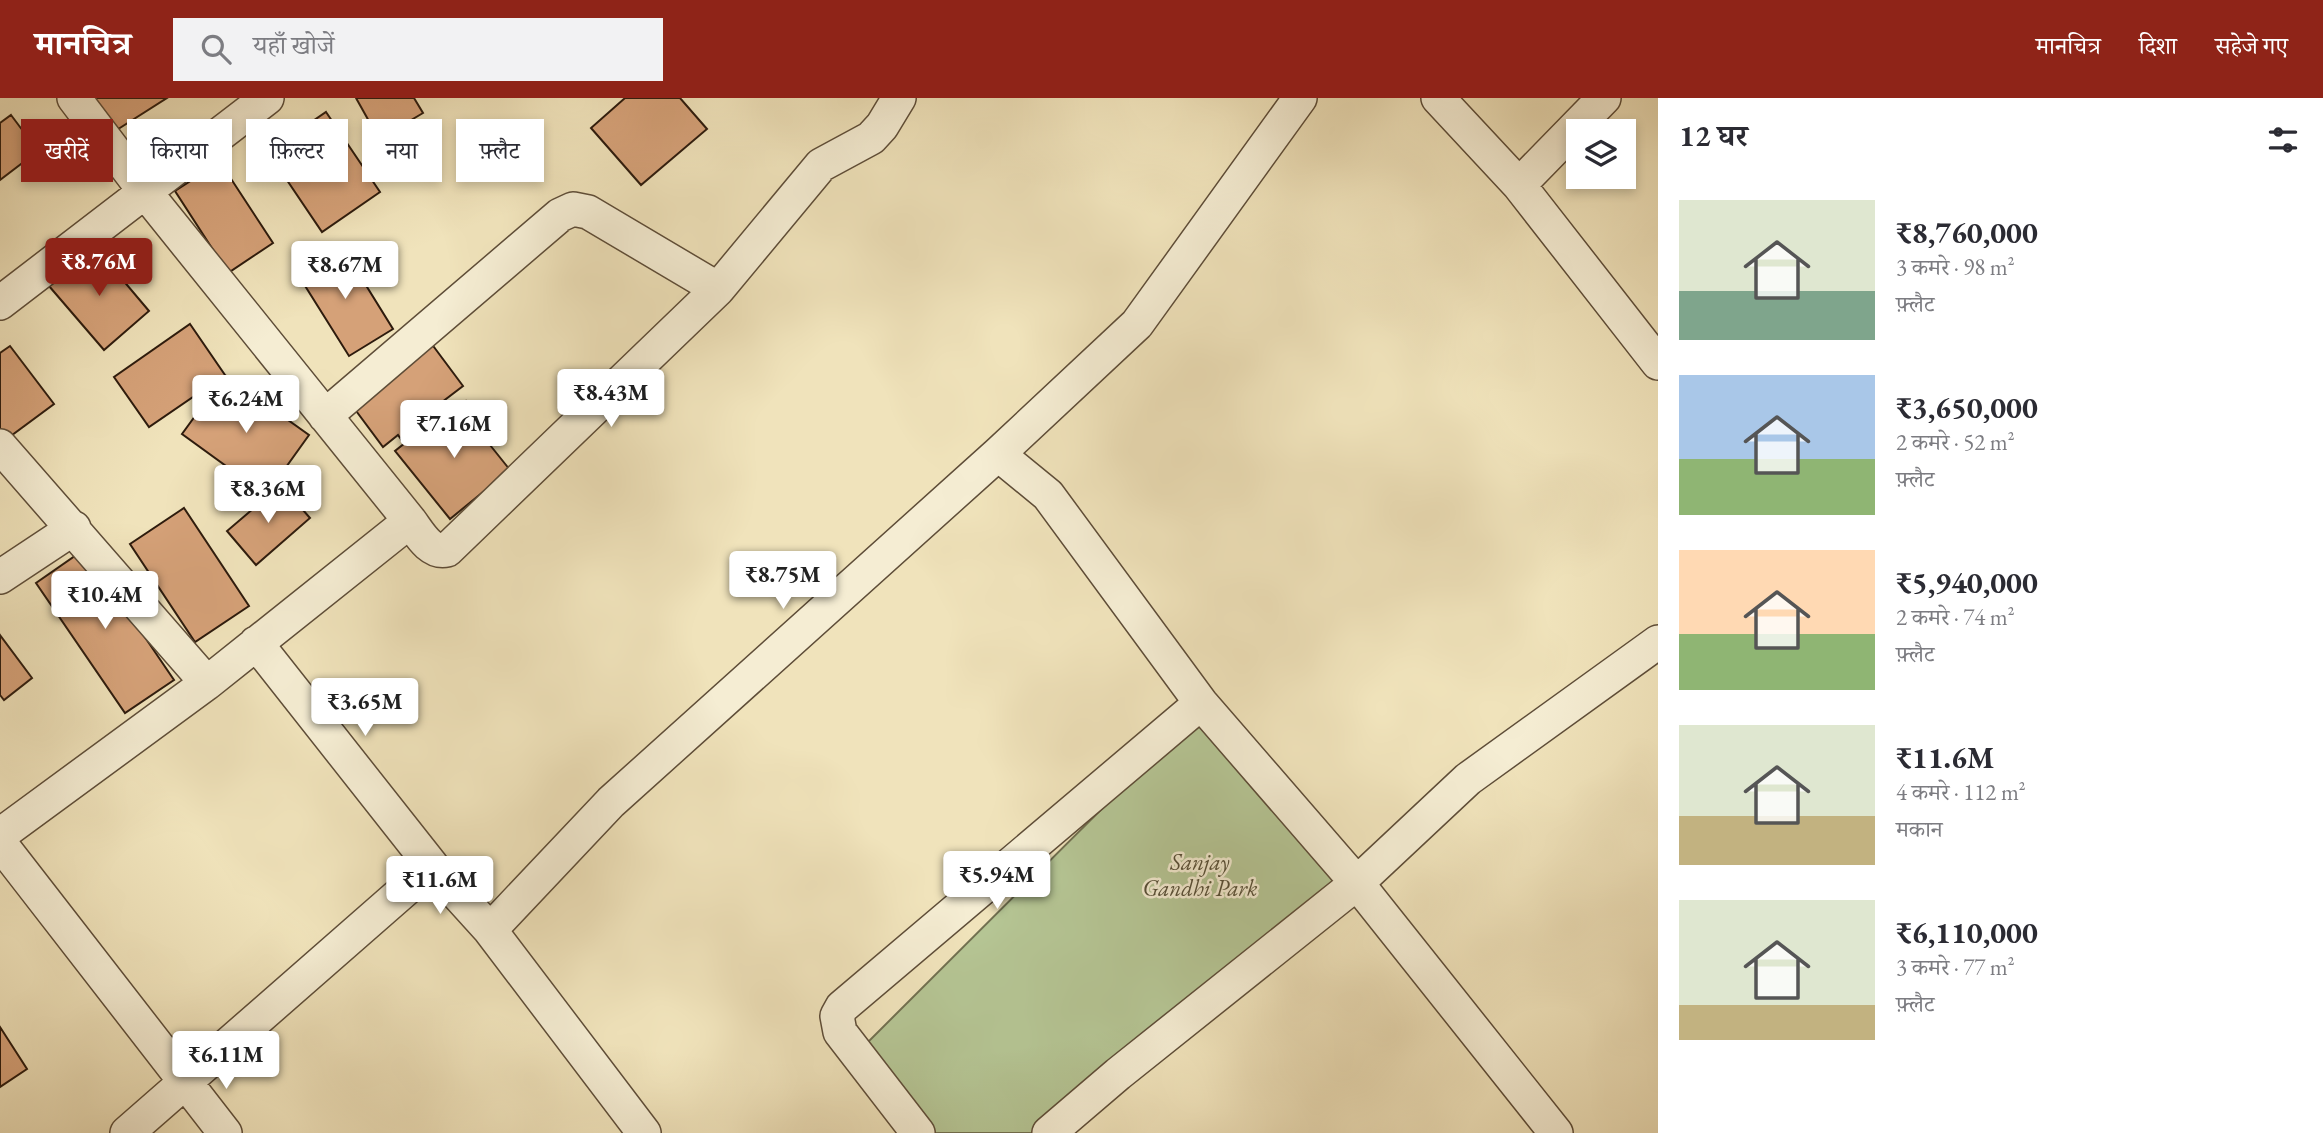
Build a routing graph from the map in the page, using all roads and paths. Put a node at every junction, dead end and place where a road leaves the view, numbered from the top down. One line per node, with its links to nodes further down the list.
1 (74, 98): 8 (street)
2 (267, 98): 8 (street)
3 (899, 98): 9 (street)
4 (1300, 98): 14 (street)
5 (1438, 98): 7 (street)
6 (1604, 98): 7 (street)
7 (1519, 185): 11 (street)
8 (146, 193): 10 (street); 12 (street)
9 (718, 289): 12 (street); 15 (street)
10 (0, 303)
11 (1658, 363)
12 (325, 416): 15 (street)
13 (0, 446): 16 (street)
14 (998, 454): 21 (street); 26 (street)
15 (410, 521): 19 (street)
16 (74, 528): 17 (street); 20 (street)
17 (0, 576)
18 (1658, 642): 25 (street)
19 (256, 643): 20 (street); 24 (street)
20 (207, 683): 22 (street)
21 (1201, 703): 25 (street); 31 (street)
22 (0, 835)
23 (0, 843): 27 (street)
24 (432, 866): 26 (street); 27 (street)
25 (1357, 883): 32 (street); 33 (street)
26 (489, 930): 30 (street)
27 (184, 1083): 28 (street); 29 (street)
28 (127, 1133)
29 (225, 1133)
30 (644, 1133)
31 (918, 1133)
32 (1049, 1133)
33 (1556, 1133)

